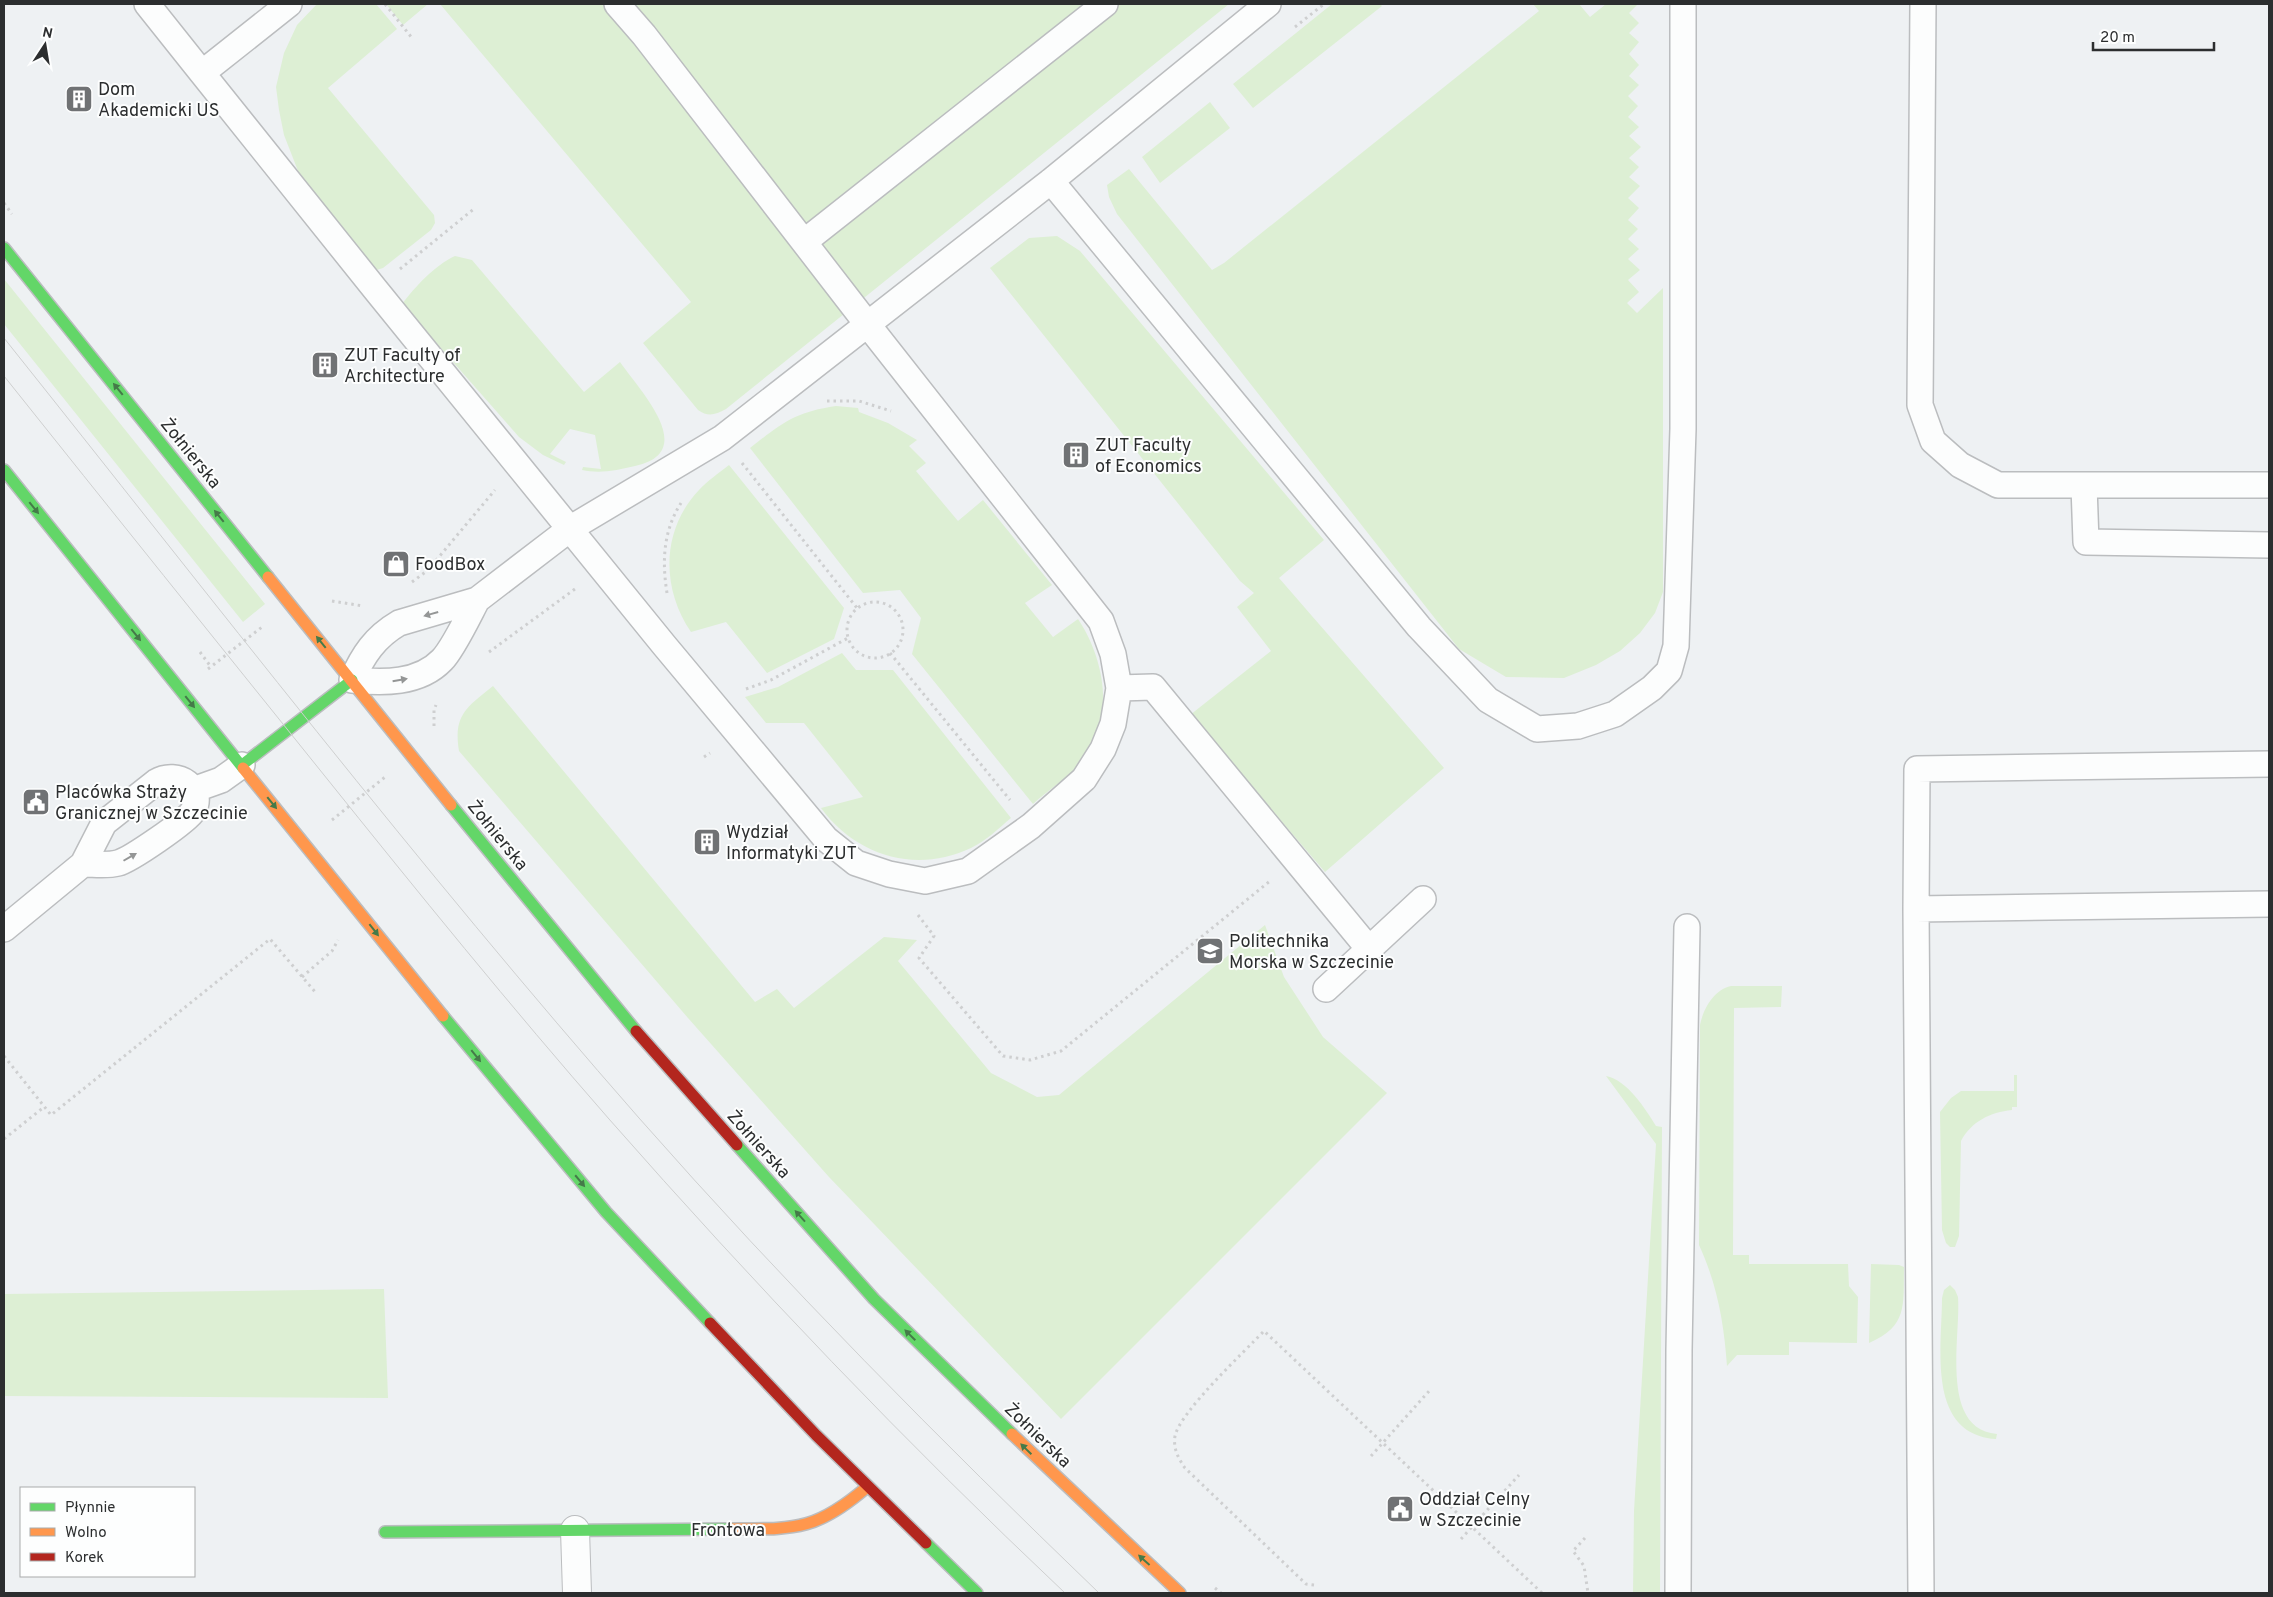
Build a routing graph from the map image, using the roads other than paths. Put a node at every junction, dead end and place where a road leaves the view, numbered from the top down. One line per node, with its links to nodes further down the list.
1 (147, 4): 8 (lane)
2 (289, 4): 8 (lane)
3 (617, 4): 10 (lane)
4 (1105, 4): 10 (lane)
5 (1268, 4): 9 (lane)
6 (1683, 4): 9 (lane)
7 (1923, 4): 15 (lane)
8 (202, 73): 16 (lane)
9 (1051, 181): 12 (lane)
10 (804, 242): 12 (lane)
11 (4, 248): 19 (street, Żołnierska, one-way to 11)
12 (868, 324): 16 (lane); 20 (lane)
13 (4, 470): 22 (street, one-way to 22)
14 (2269, 485): 15 (lane)
15 (2084, 486): 17 (lane)
16 (571, 528): 18 (lane); 20 (lane)
17 (2269, 546)
18 (477, 600): 19 (lane, one-way to 19); 19 (lane, one-way to 18)
19 (352, 680): 22 (street); 37 (street, Żołnierska, one-way to 19)
20 (1119, 688): 30 (lane)
21 (2269, 764): 27 (lane)
22 (242, 765): 23 (lane); 32 (street, one-way to 32)
23 (193, 790): 24 (lane, one-way to 23); 24 (lane)
24 (83, 864): 28 (lane)
25 (1423, 898): 30 (lane)
26 (2269, 904): 27 (lane)
27 (1916, 908): 39 (lane)
28 (8, 918)
29 (1687, 927): 38 (lane)
30 (1369, 949): 31 (lane)
31 (1326, 989)
32 (867, 1487): 33 (street, Frontowa); 36 (street)
33 (575, 1530): 34 (street, Frontowa); 35 (street)
34 (384, 1532)
35 (577, 1593)
36 (977, 1593)
37 (1180, 1593)
38 (1678, 1593)
39 (1921, 1593)

